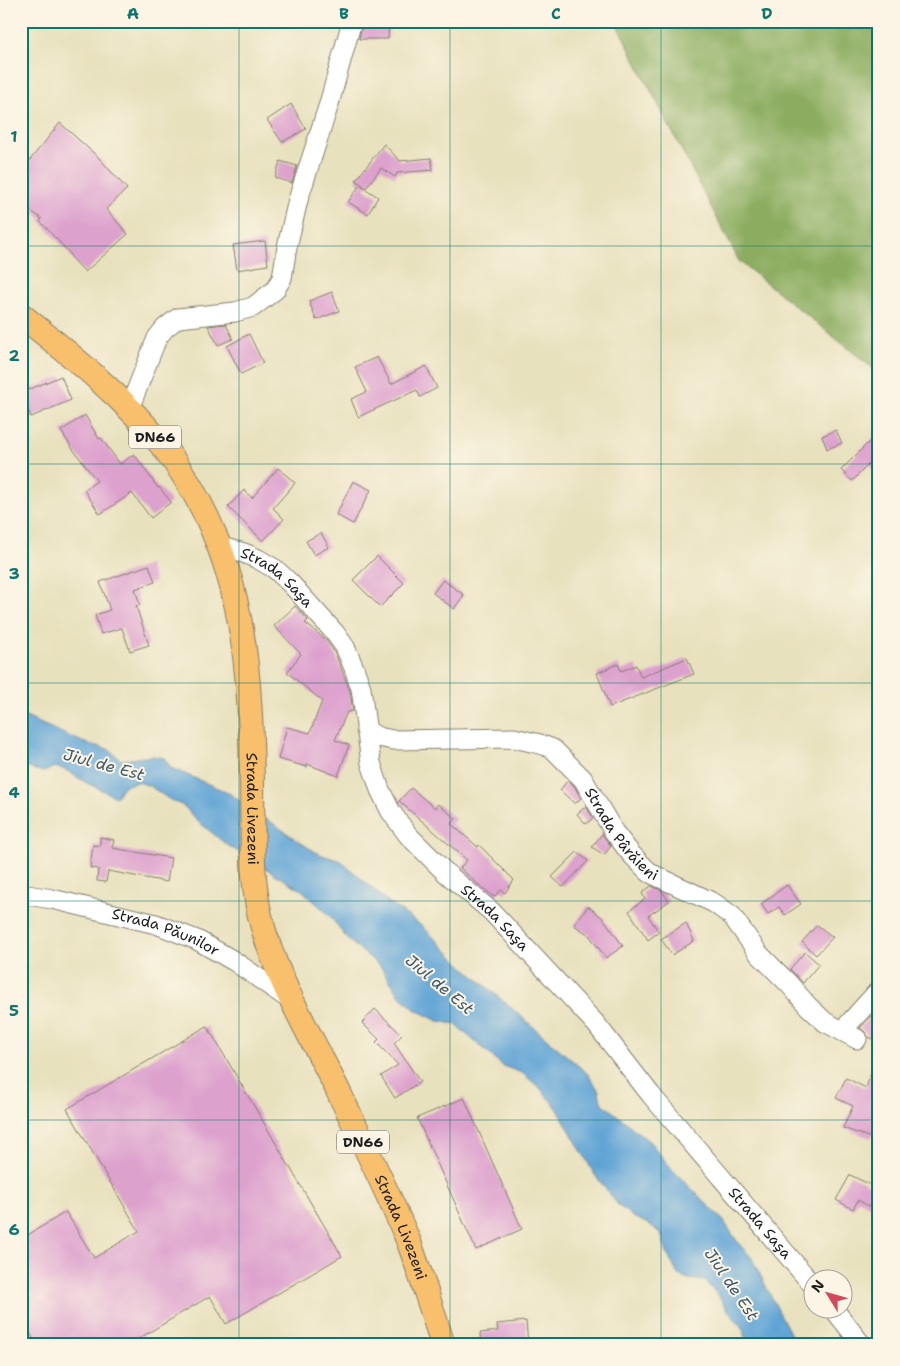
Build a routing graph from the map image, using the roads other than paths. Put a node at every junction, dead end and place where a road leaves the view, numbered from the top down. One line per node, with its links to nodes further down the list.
1 (352, 21): 3 (street)
2 (21, 315): 3 (main road, Strada Livezeni / DN66)
3 (128, 408): 4 (main road, Strada Livezeni / DN66)
4 (221, 547): 5 (street, Strada Saşa); 8 (main road, Strada Livezeni / DN66)
5 (366, 730): 7 (street, Strada Pârăieni); 9 (street, Strada Saşa)
6 (21, 894): 8 (street, Strada Păunilor)
7 (879, 990)
8 (294, 1003): 11 (main road, Strada Livezeni / DN66)
9 (802, 1272)
10 (841, 1318): 12 (street)
11 (443, 1345)
12 (862, 1345)

